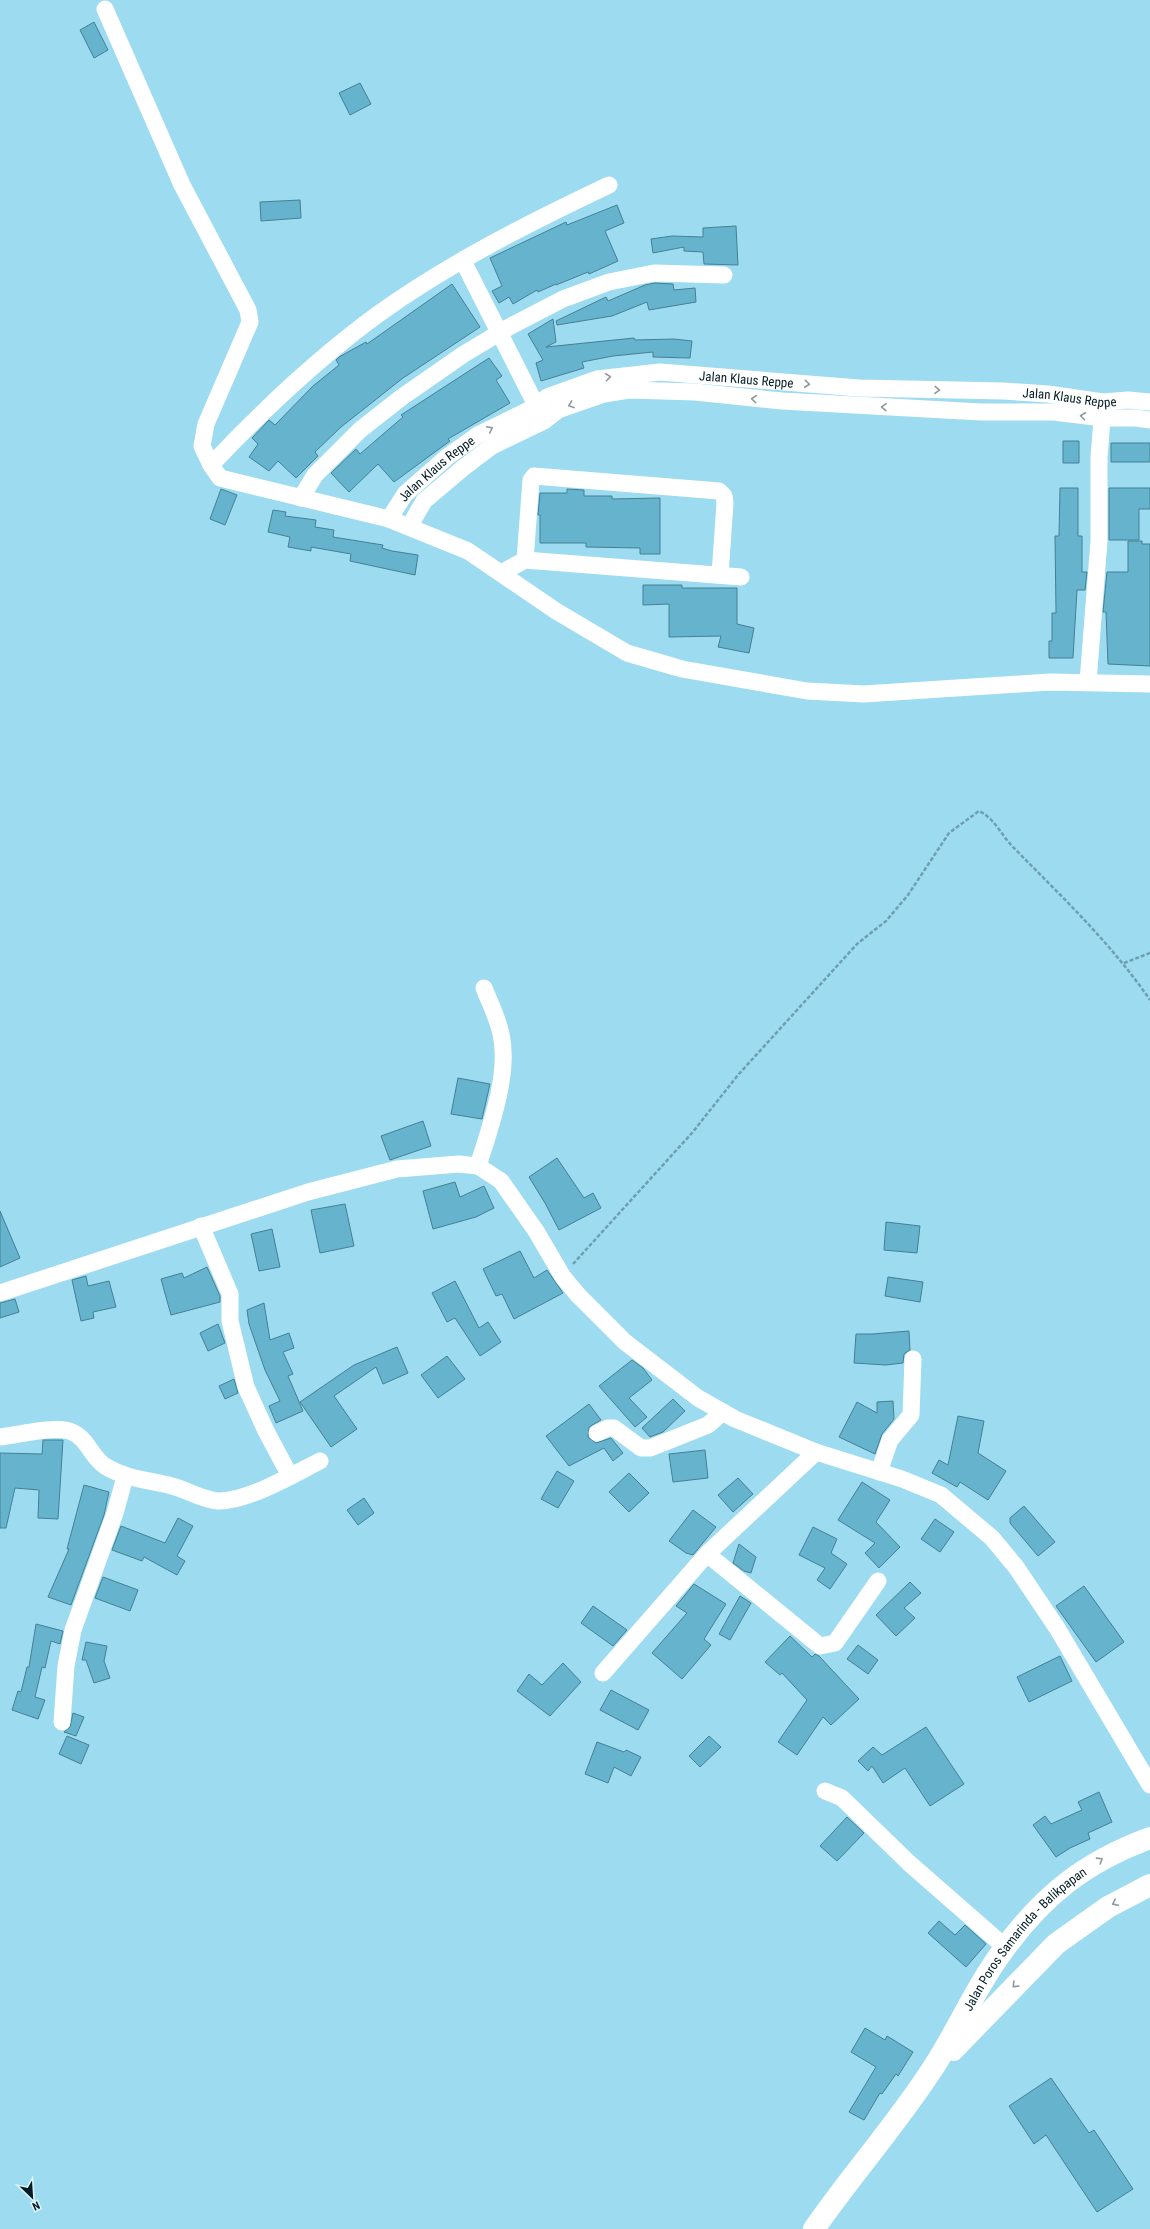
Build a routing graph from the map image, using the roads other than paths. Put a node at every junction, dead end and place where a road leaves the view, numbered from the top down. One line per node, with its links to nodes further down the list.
1 (105, 9): 10 (street)
2 (609, 185): 3 (street)
3 (463, 261): 5 (street); 10 (street)
4 (724, 275): 5 (street)
5 (498, 333): 8 (street); 11 (street)
6 (1150, 402): 7 (street, Jalan Klaus Reppe)
7 (1103, 410): 8 (street, Jalan Klaus Reppe); 9 (street, Jalan Klaus Reppe); 18 (street)
8 (540, 413): 12 (street, Jalan Klaus Reppe, one-way to 8); 13 (street, Jalan Klaus Reppe)
9 (1150, 420)
10 (211, 465): 11 (street)
11 (301, 498): 12 (street)
12 (389, 518): 13 (street)
13 (409, 527): 15 (street)
14 (526, 560): 15 (street); 16 (street); 16 (street)
15 (501, 573): 18 (street)
16 (720, 574): 17 (street)
17 (741, 577)
18 (1088, 682): 19 (street)
19 (1150, 684)
20 (484, 988): 21 (street)
21 (478, 1166): 22 (street); 25 (street)
22 (201, 1226): 23 (street); 31 (street)
23 (0, 1293)
24 (913, 1359): 30 (street)
25 (723, 1412): 26 (street); 28 (street)
26 (597, 1433)
27 (0, 1437): 32 (street)
28 (816, 1452): 30 (street); 33 (street)
29 (320, 1462): 31 (street)
30 (879, 1472): 37 (street)
31 (290, 1476): 32 (street)
32 (125, 1477): 36 (street)
33 (707, 1554): 34 (street); 35 (street)
34 (878, 1581)
35 (603, 1673)
36 (62, 1722)
37 (1150, 1785)
38 (825, 1791): 41 (street)
39 (1150, 1838): 41 (highway, Jalan Poros Samarinda - Balikpapan, one-way to 39)
40 (1150, 1885): 42 (highway, Jalan Poros Samarinda - Balikpapan, one-way to 42)
41 (1005, 1948): 42 (highway, Jalan Poros Samarinda - Balikpapan)
42 (930, 2073): 43 (highway, Jalan Poros Samarinda - Balikpapan)
43 (814, 2229)

